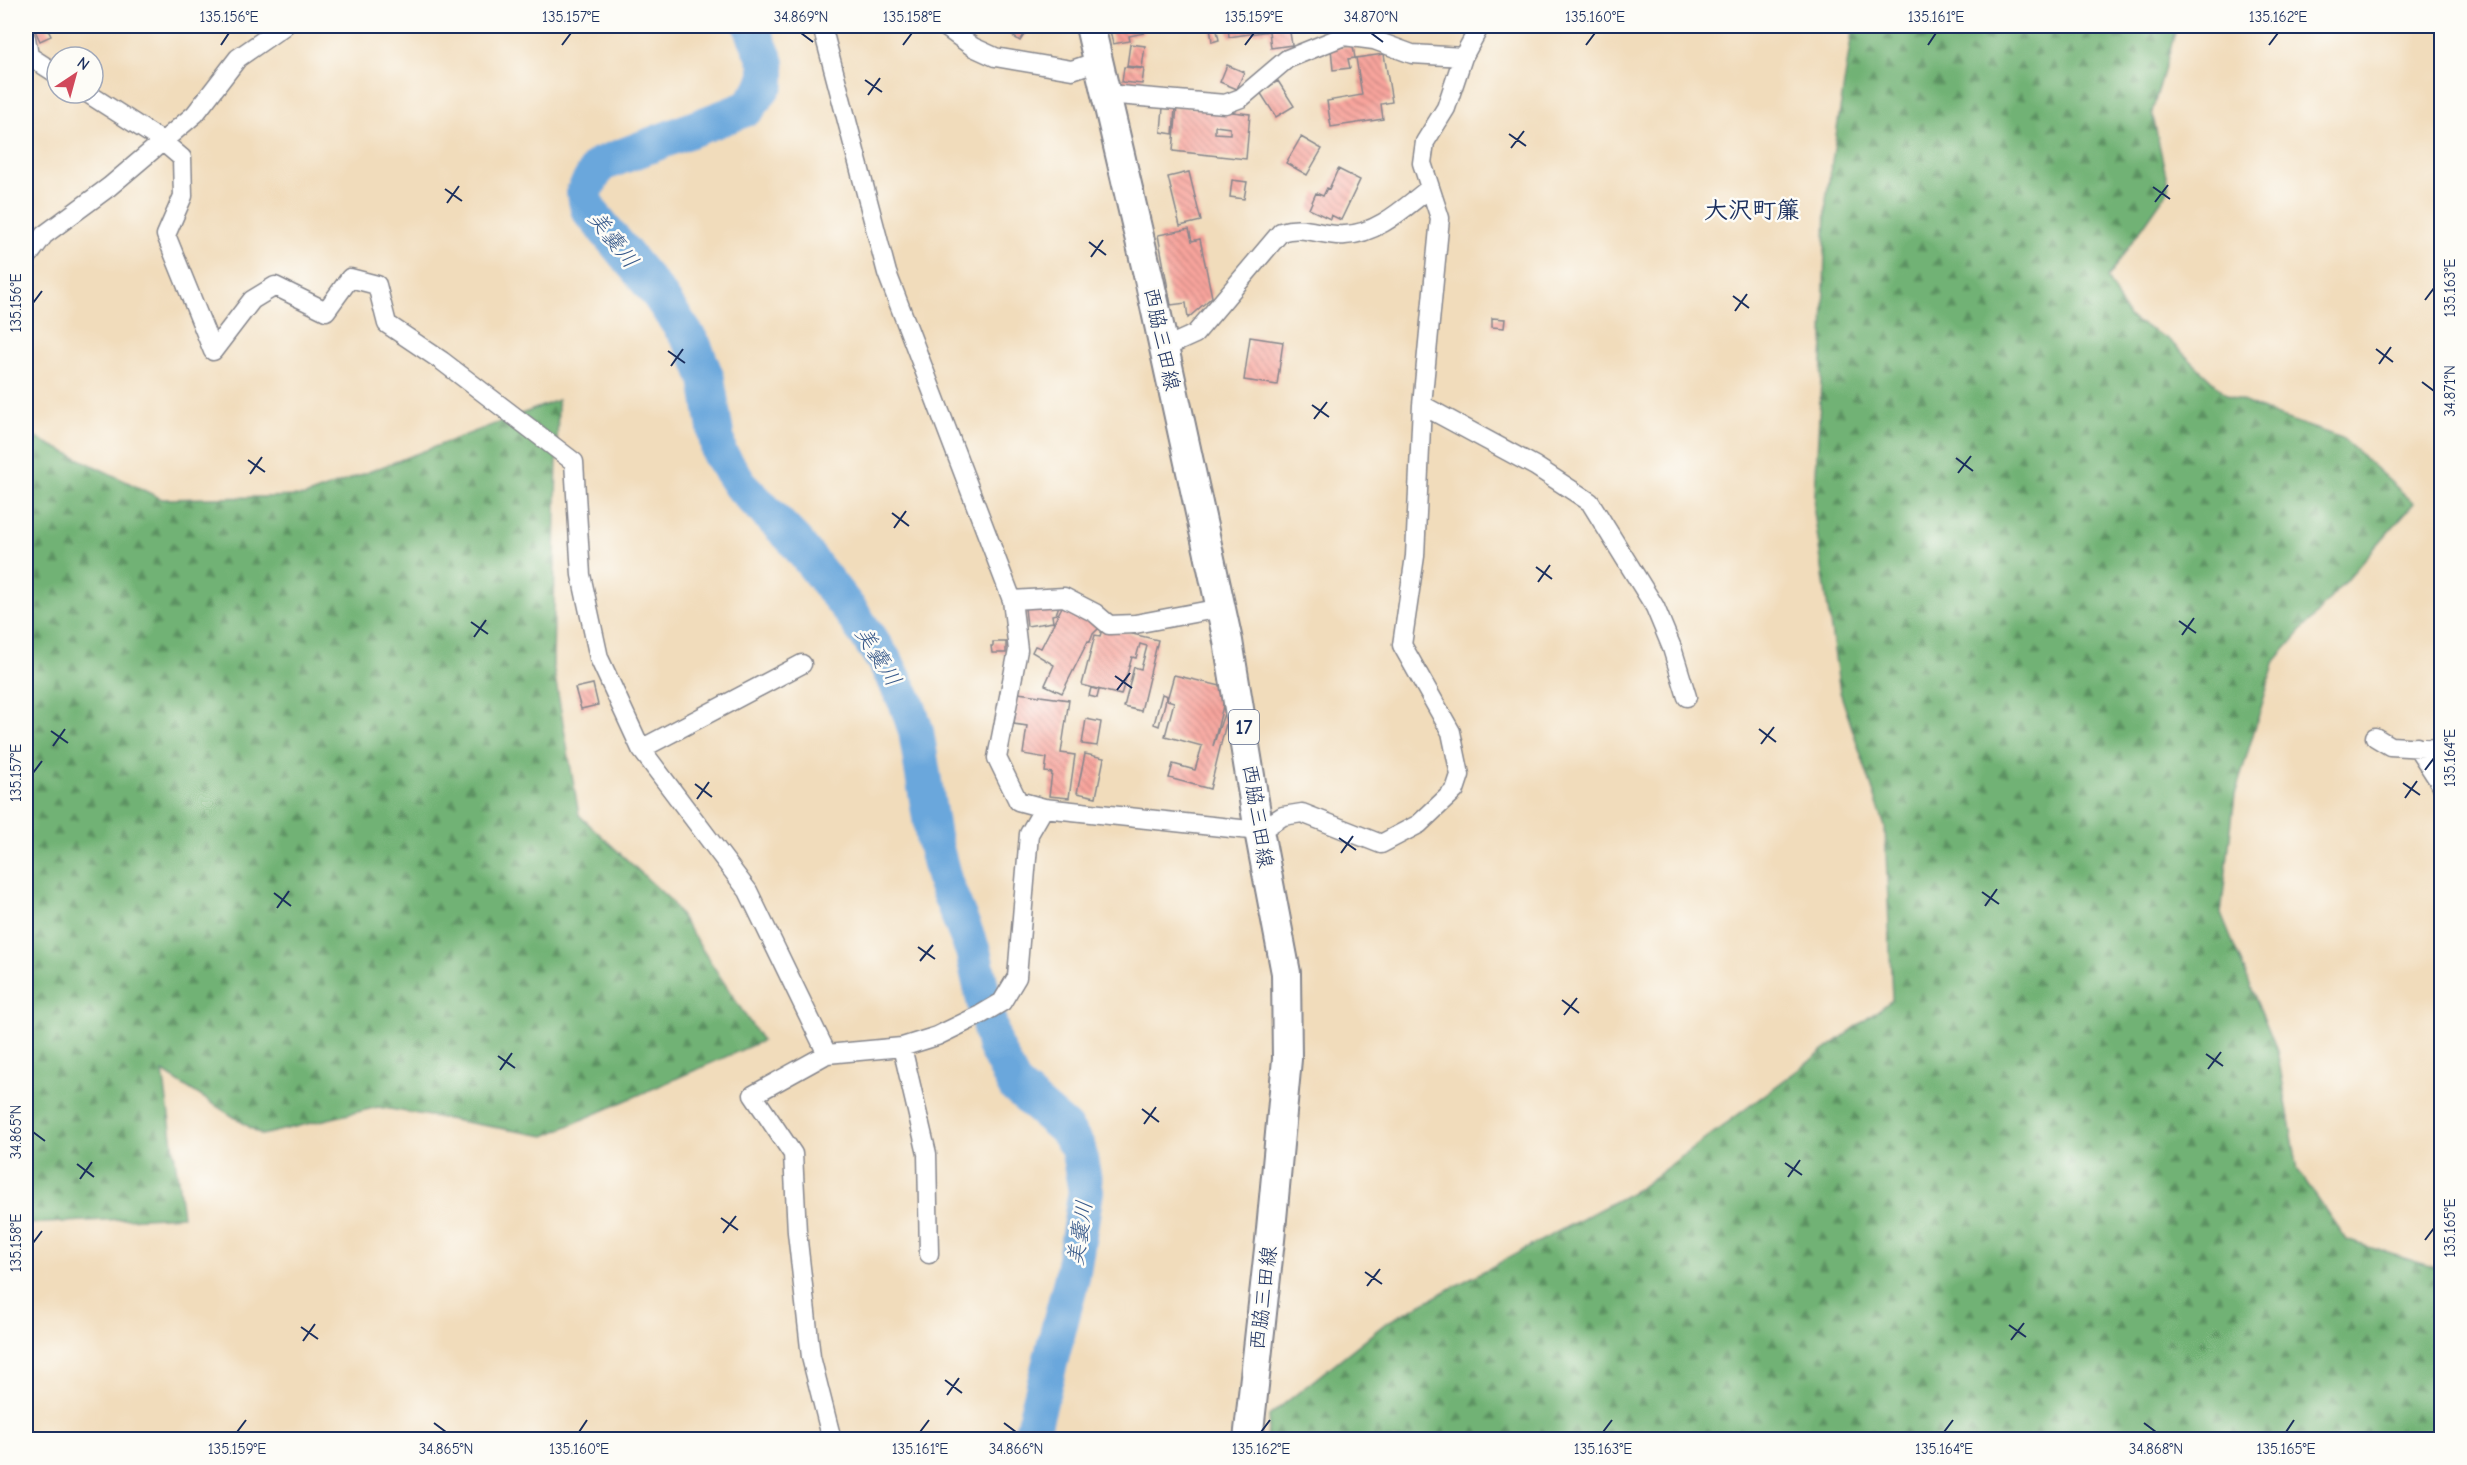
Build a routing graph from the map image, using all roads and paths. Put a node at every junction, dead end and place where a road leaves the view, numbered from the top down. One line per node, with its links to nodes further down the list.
1 (284, 26): 12 (street)
2 (822, 26): 17 (street)
3 (944, 26): 8 (street)
4 (1090, 26): 8 (main road, 西脇三田線 / 17)
5 (1480, 26): 7 (street)
6 (26, 38): 9 (street)
7 (1463, 57): 10 (street); 13 (street)
8 (1098, 61): 10 (main road, 西脇三田線 / 17)
9 (45, 66)
10 (1106, 94): 15 (main road, 西脇三田線 / 17)
11 (105, 105): 12 (street)
12 (162, 141): 14 (street); 23 (street)
13 (1430, 188): 15 (street); 16 (street)
14 (26, 259)
15 (1164, 348): 18 (main road, 西脇三田線 / 17)
16 (1422, 405): 20 (street); 27 (street)
17 (1012, 600): 18 (street); 26 (street)
18 (1221, 608): 27 (main road, 西脇三田線 / 17)
19 (802, 664): 23 (street)
20 (1687, 697)
21 (2375, 737): 22 (street)
22 (2417, 747): 24 (street); 25 (street)
23 (641, 749): 29 (street)
24 (2442, 749)
25 (2442, 786)
26 (1044, 808): 27 (street); 28 (street)
27 (1259, 831): 32 (main road, 西脇三田線 / 17)
28 (902, 1047): 29 (street); 30 (street)
29 (827, 1053): 31 (street)
30 (929, 1254)
31 (832, 1440)
32 (1248, 1440)

